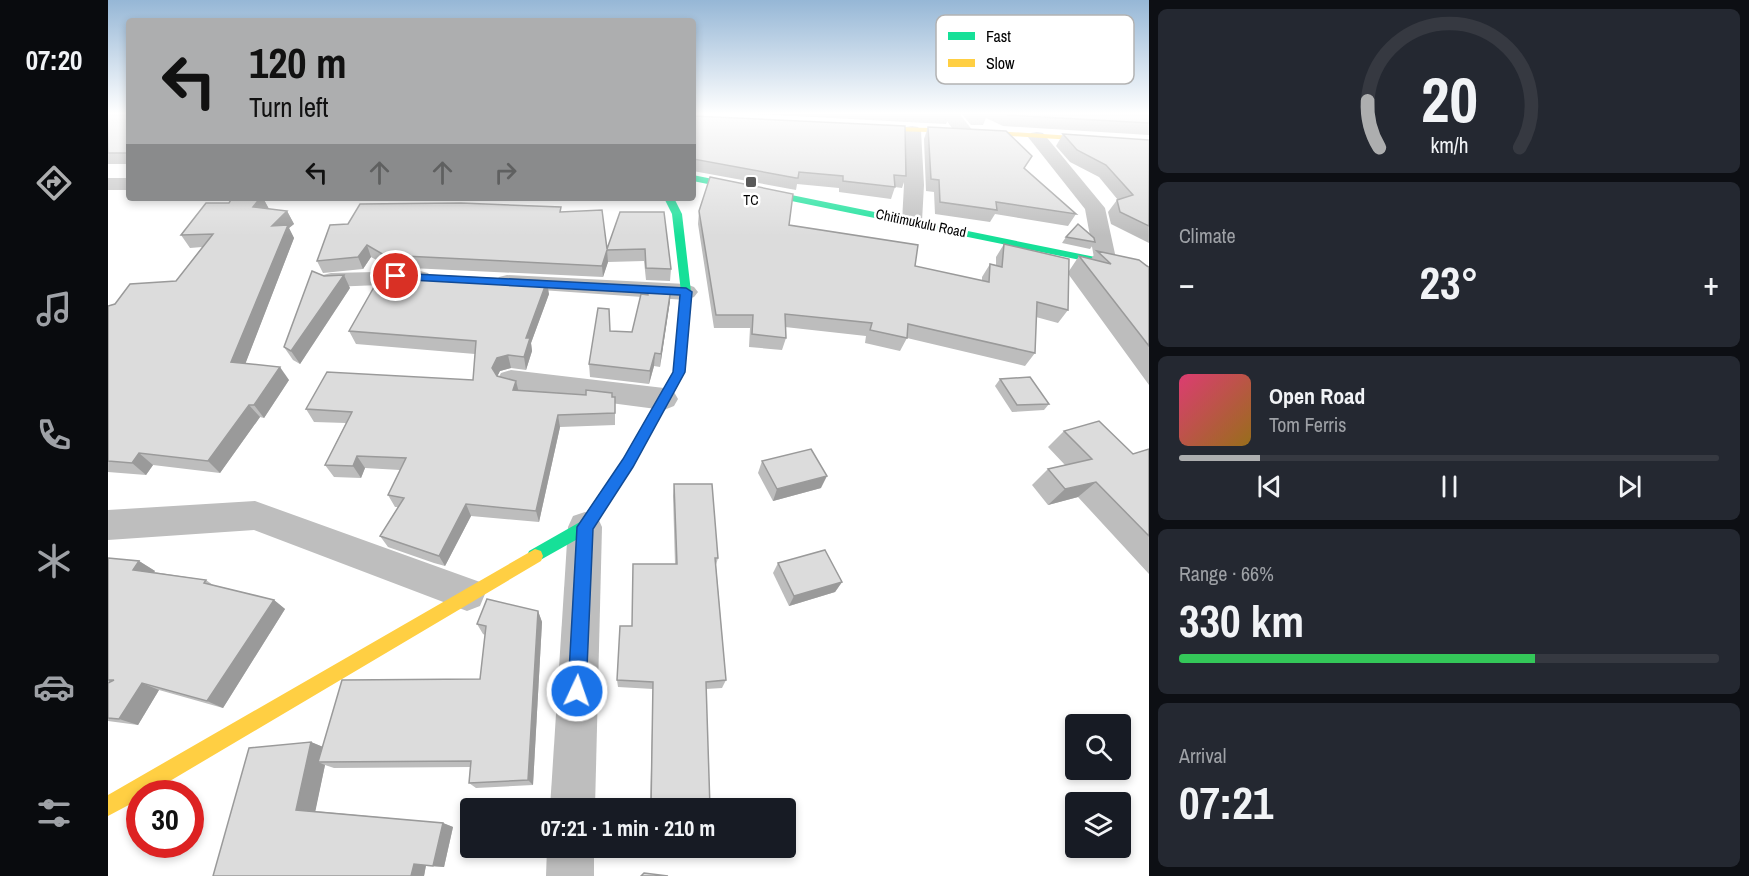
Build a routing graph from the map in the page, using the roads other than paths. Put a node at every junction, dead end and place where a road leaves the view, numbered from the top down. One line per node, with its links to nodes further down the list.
1 (913, 154): 7 (street)
2 (1051, 154): 8 (street)
3 (696, 179): 7 (street, Chitimukulu Road)
4 (108, 184): 5 (street)
5 (126, 184)
6 (670, 201): 13 (street)
7 (912, 220): 8 (street, Chitimukulu Road)
8 (1106, 263): 9 (street, Chitimukulu Road)
9 (1149, 270)
10 (441, 279): 11 (street)
11 (331, 280)
12 (486, 281): 13 (street)
13 (686, 292): 15 (street)
14 (511, 380): 15 (street)
15 (664, 399): 17 (street)
16 (108, 525): 18 (street)
17 (585, 527): 18 (street); 19 (street)
18 (467, 594): 20 (street)
19 (572, 798)
20 (108, 806)
21 (571, 858): 22 (street)
22 (570, 876)

